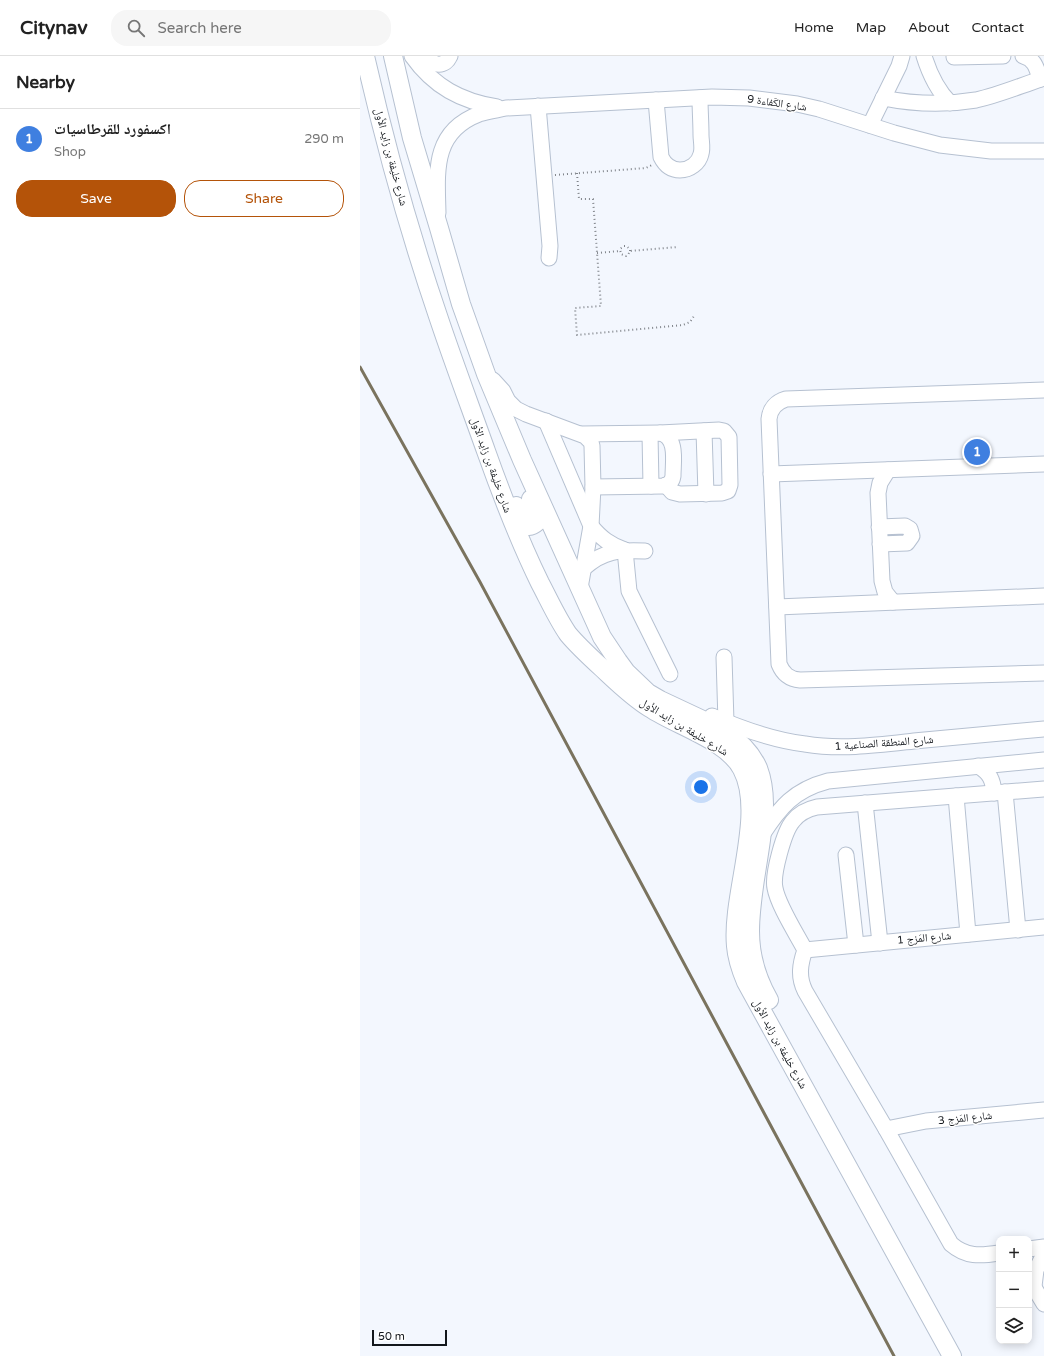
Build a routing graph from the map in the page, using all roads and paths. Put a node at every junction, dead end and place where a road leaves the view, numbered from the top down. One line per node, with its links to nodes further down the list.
1 (365, 56): 37 (main road, شارع خليفة بن زايد الأول)
2 (393, 56): 23 (main road, شارع خليفة بن زايد الأول)
3 (412, 56): 17 (street, شارع الكَفاءة 9)
4 (428, 56): 5 (street)
5 (450, 56)
6 (902, 56): 13 (street)
7 (924, 56): 15 (street)
8 (1003, 56): 10 (street)
9 (1023, 56): 11 (street)
10 (954, 57)
11 (1042, 79): 15 (street)
12 (700, 98): 14 (street, شارع الكَفاءة 9); 18 (street, شارع الكَفاءة 9); 20 (street)
13 (883, 98): 15 (street); 18 (street)
14 (656, 100): 16 (street, شارع الكَفاءة 9); 20 (street)
15 (950, 103)
16 (538, 106): 17 (street, شارع الكَفاءة 9); 22 (street)
17 (506, 108): 23 (street, شارع الكَفاءة 9)
18 (870, 125): 19 (street, شارع الكَفاءة 9)
19 (1044, 151)
20 (661, 157): 21 (path)
21 (577, 173): 22 (path); 27 (path)
22 (544, 176): 28 (street)
23 (439, 228): 30 (main road, شارع خليفة بن زايد الأول)
24 (678, 247): 26 (path)
25 (620, 251): 26 (path); 26 (path); 27 (path)
26 (630, 251)
27 (597, 252): 29 (path)
28 (549, 258)
29 (694, 316)
30 (486, 374): 32 (main road, شارع خليفة بن زايد الأول); 33 (street)
31 (1044, 390): 40 (street)
32 (503, 417): 37 (main road); 50 (main road, شارع خليفة بن زايد الأول)
33 (546, 421): 35 (street); 44 (street)
34 (704, 431): 36 (street); 43 (street); 43 (street)
35 (581, 434): 36 (street); 42 (street)
36 (655, 434): 41 (street); 41 (street)
37 (486, 450): 84 (main road, شارع خليفة بن زايد الأول)
38 (1044, 464): 39 (street)
39 (888, 470): 40 (street); 45 (street)
40 (771, 474): 53 (street)
41 (659, 486): 42 (street); 43 (street)
42 (594, 487): 44 (street)
43 (706, 494)
44 (591, 526): 47 (street); 49 (street)
45 (879, 527): 46 (street); 46 (street)
46 (880, 544): 52 (street)
47 (625, 550): 48 (street); 49 (street); 56 (street)
48 (644, 551)
49 (584, 568): 50 (street)
50 (580, 588): 57 (main road, شارع خليفة بن زايد الأول)
51 (1044, 596): 52 (street)
52 (893, 602): 53 (street)
53 (777, 607): 55 (street)
54 (724, 657): 58 (street)
55 (1044, 673)
56 (670, 674)
57 (660, 700): 58 (street, شارع المنطقة الصناعية 1); 67 (main road, شارع خليفة بن زايد الأول)
58 (726, 722): 59 (street, شارع المنطقة الصناعية 1)
59 (1044, 730)
60 (1044, 760): 61 (street)
61 (1009, 763): 62 (street); 63 (street)
62 (978, 766): 63 (street); 67 (street)
63 (998, 789): 64 (street); 65 (street); 70 (street)
64 (1044, 789)
65 (956, 796): 66 (street); 71 (street)
66 (865, 803): 72 (street); 74 (street)
67 (762, 835): 85 (main road, شارع خليفة بن زايد الأول)
68 (846, 855): 73 (street)
69 (1044, 927): 70 (street, شارع المَزج 1)
70 (1018, 930): 71 (street, شارع المَزج 1)
71 (968, 934): 72 (street, شارع المَزج 1)
72 (880, 943): 73 (street, شارع المَزج 1)
73 (856, 945): 74 (street, شارع المَزج 1)
74 (805, 950): 76 (street)
75 (1044, 1110): 76 (street, شارع المَزج 3)
76 (886, 1129): 79 (street)
77 (1044, 1247): 78 (street)
78 (1032, 1249)
79 (996, 1253)
80 (1044, 1254): 81 (street)
81 (1032, 1280)
82 (1032, 1284): 83 (street)
83 (1044, 1304)
84 (952, 1356)
85 (964, 1356)

